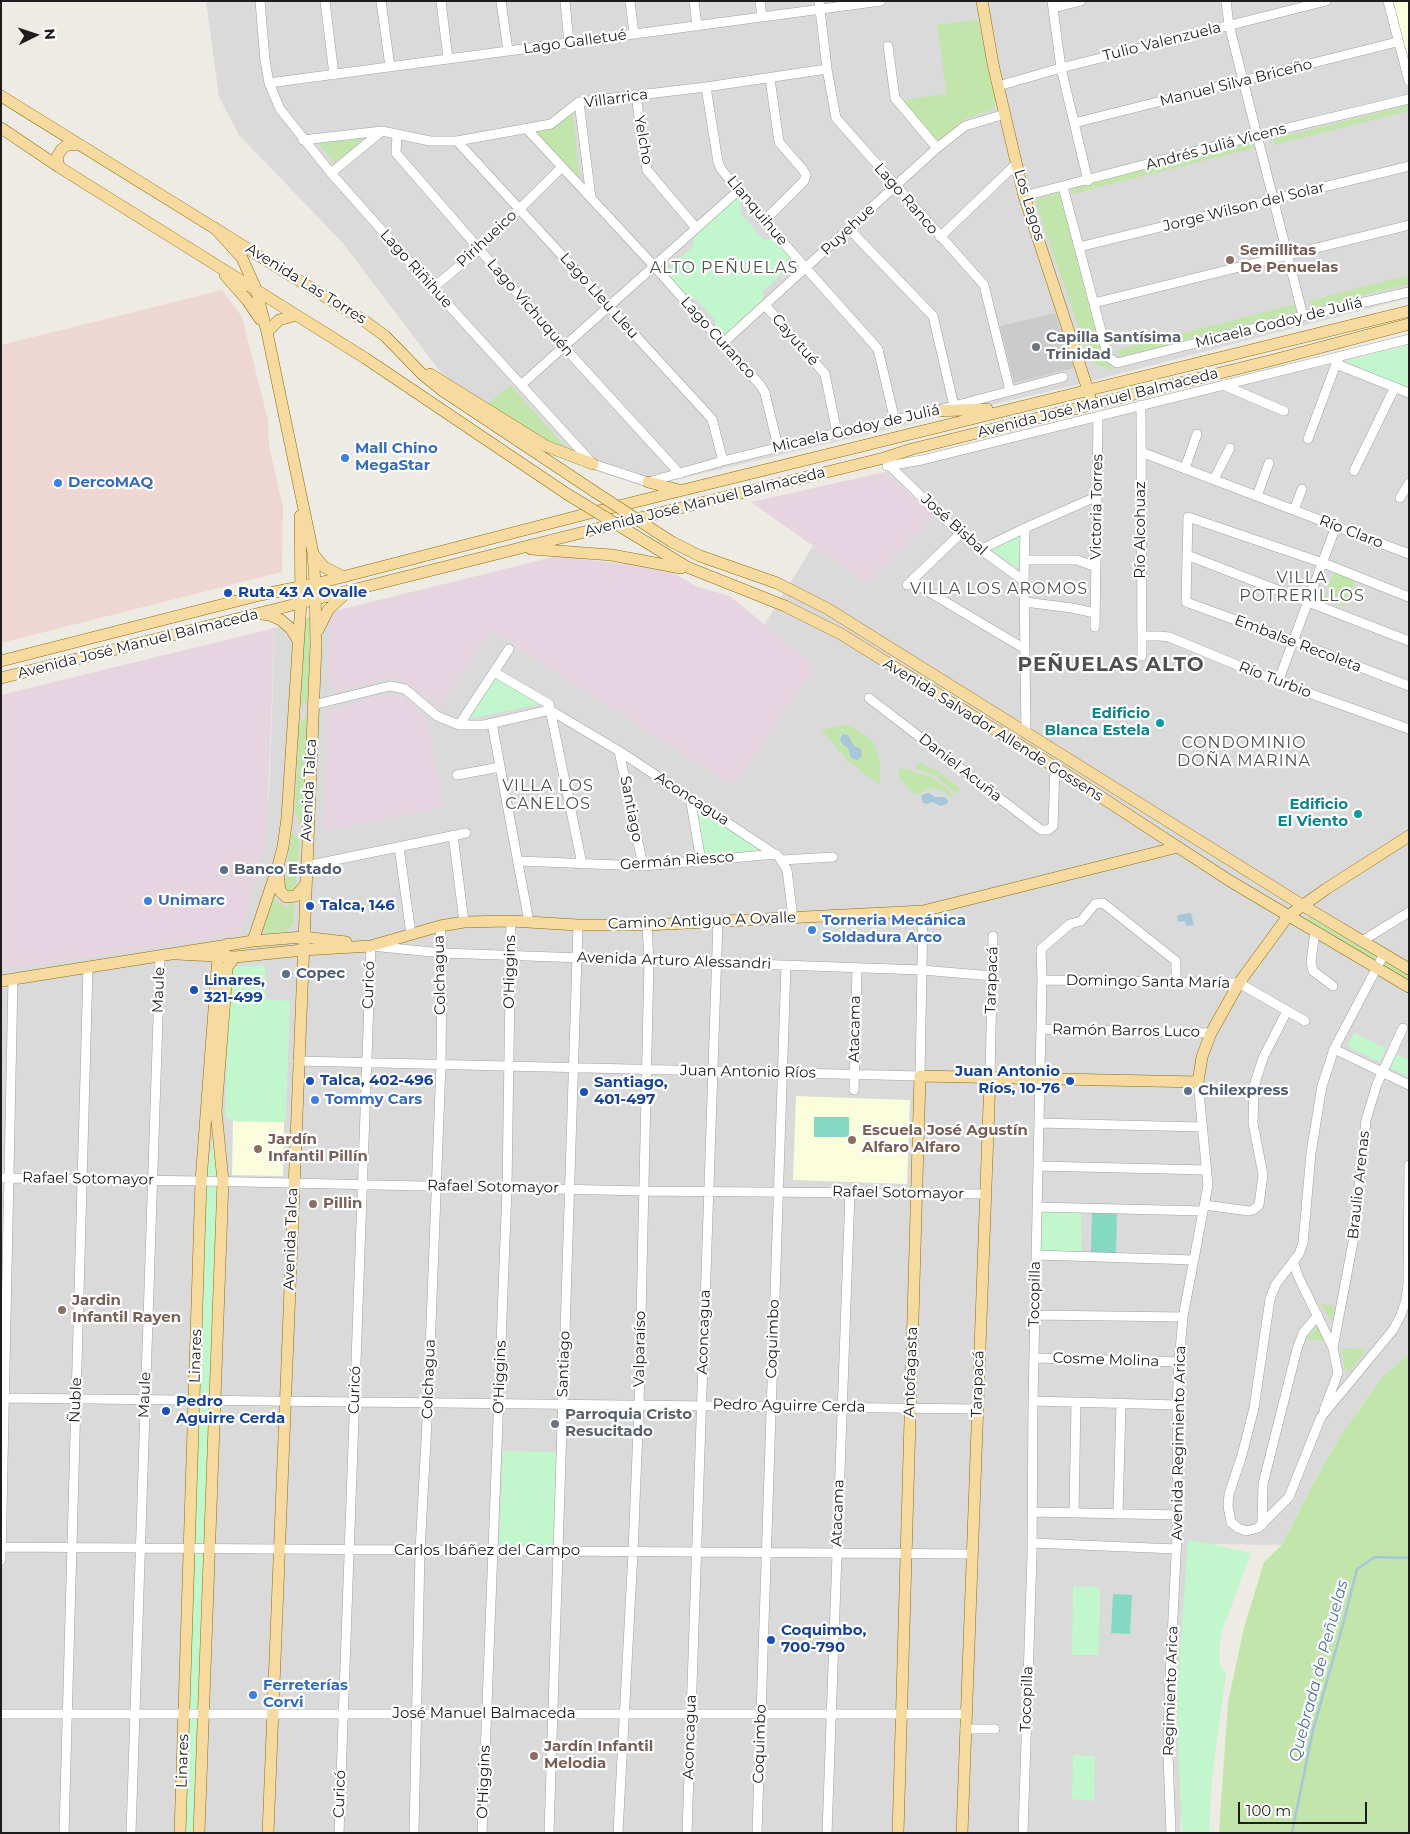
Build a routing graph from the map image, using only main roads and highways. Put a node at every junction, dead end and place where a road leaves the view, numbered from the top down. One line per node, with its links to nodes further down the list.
1 (982, 1): 14 (main road, Los Lagos)
2 (1, 96): 4 (main road, Avenida Las Torres)
3 (1, 128): 5 (main road, Avenida Las Torres)
4 (78, 145): 5 (main road); 6 (main road, Avenida Las Torres)
5 (59, 167): 7 (main road, Avenida Las Torres)
6 (215, 228): 8 (main road, Avenida Talca); 13 (main road, Avenida Las Torres)
7 (211, 261): 8 (main road, Avenida Las Torres); 12 (main road)
8 (256, 289): 10 (main road, Avenida Las Torres); 12 (main road, Avenida Talca)
9 (1409, 311): 14 (main road, Avenida José Manuel Balmaceda)
10 (296, 315): 12 (main road); 24 (main road, Avenida Las Torres)
11 (1409, 324): 15 (main road, Avenida José Manuel Balmaceda)
12 (267, 332): 25 (main road, Avenida Talca)
13 (417, 368): 20 (main road); 23 (main road, Avenida Las Torres)
14 (1089, 390): 15 (main road, Los Lagos); 17 (main road, Avenida José Manuel Balmaceda)
15 (1092, 405): 19 (main road, Avenida José Manuel Balmaceda)
16 (935, 411): 17 (main road)
17 (1001, 411): 18 (main road, Avenida José Manuel Balmaceda)
18 (918, 432): 19 (main road); 22 (main road, Avenida José Manuel Balmaceda)
19 (885, 462): 26 (main road, Avenida José Manuel Balmaceda)
20 (593, 464)
21 (648, 482): 22 (main road)
22 (681, 491): 30 (main road, Avenida José Manuel Balmaceda)
23 (595, 492): 48 (main road, Avenida Salvador Allende Gossens, bridge)
24 (567, 494): 29 (main road, Avenida Salvador Allende Gossens, bridge)
25 (300, 498): 27 (main road, Avenida Talca); 28 (main road, Avenida Talca)
26 (522, 548): 29 (main road); 34 (main road, Avenida José Manuel Balmaceda)
27 (313, 553): 30 (main road); 31 (main road, Avenida Talca)
28 (301, 564): 32 (main road, Avenida Talca); 33 (main road)
29 (706, 574): 45 (main road, Avenida Salvador Allende Gossens)
30 (344, 577): 31 (main road, Avenida José Manuel Balmaceda)
31 (315, 583): 32 (main road, Avenida José Manuel Balmaceda); 35 (main road, Avenida Talca)
32 (302, 586): 33 (main road, Avenida José Manuel Balmaceda); 36 (main road, Avenida Talca)
33 (281, 590): 40 (main road, Avenida José Manuel Balmaceda)
34 (352, 590): 35 (main road, Avenida José Manuel Balmaceda); 39 (main road)
35 (316, 598): 36 (main road, Avenida José Manuel Balmaceda); 39 (main road, Avenida Talca)
36 (301, 603): 37 (main road, Avenida José Manuel Balmaceda); 38 (main road, Avenida Talca)
37 (255, 614): 38 (main road); 41 (main road, Avenida José Manuel Balmaceda)
38 (298, 640): 43 (main road, Avenida Talca)
39 (316, 644): 42 (main road, Avenida Talca)
40 (1, 661)
41 (1, 678)
42 (313, 705): 43 (main road); 47 (main road, Avenida Talca)
43 (292, 721): 46 (main road, Avenida Talca)
44 (1409, 836): 48 (main road)
45 (1178, 847): 49 (main road, Avenida Salvador Allende Gossens); 54 (main road, Camino Antiguo A Ovalle)
46 (278, 866): 47 (main road); 51 (main road, Avenida Talca)
47 (305, 885): 50 (main road, Avenida Talca)
48 (1302, 905): 49 (main road); 59 (main road, Avenida Salvador Allende Gossens)
49 (1288, 916): 61 (main road, Avenida Salvador Allende Gossens); 64 (main road, Avenida Regimiento Arica)
50 (303, 936): 51 (main road, Avenida Arturo Alessandri); 53 (main road, Avenida Arturo Alessandri); 55 (main road, Avenida Talca)
51 (253, 941): 52 (main road, Avenida Arturo Alessandri)
52 (228, 944): 56 (main road, Avenida Arturo Alessandri); 57 (main road)
53 (358, 946): 54 (main road, Avenida Arturo Alessandri); 55 (main road, Avenida Arturo Alessandri)
54 (371, 946)
55 (303, 950): 58 (main road, Avenida Arturo Alessandri); 67 (main road, Avenida Talca)
56 (177, 954): 57 (main road, Avenida Arturo Alessandri); 60 (main road, Avenida Arturo Alessandri)
57 (218, 957): 58 (main road, Avenida Arturo Alessandri); 65 (main road, Linares)
58 (236, 957): 66 (main road, Linares)
59 (1409, 969)
60 (1, 981)
61 (1409, 987)
62 (920, 1076): 63 (main road, Juan Antonio Ríos); 68 (main road, Antofagasta)
63 (990, 1078): 64 (main road, Juan Antonio Ríos); 69 (main road, Tarapacá)
64 (1198, 1082)
65 (180, 1833)
66 (199, 1833)
67 (268, 1833)
68 (898, 1833)
69 (962, 1833)

